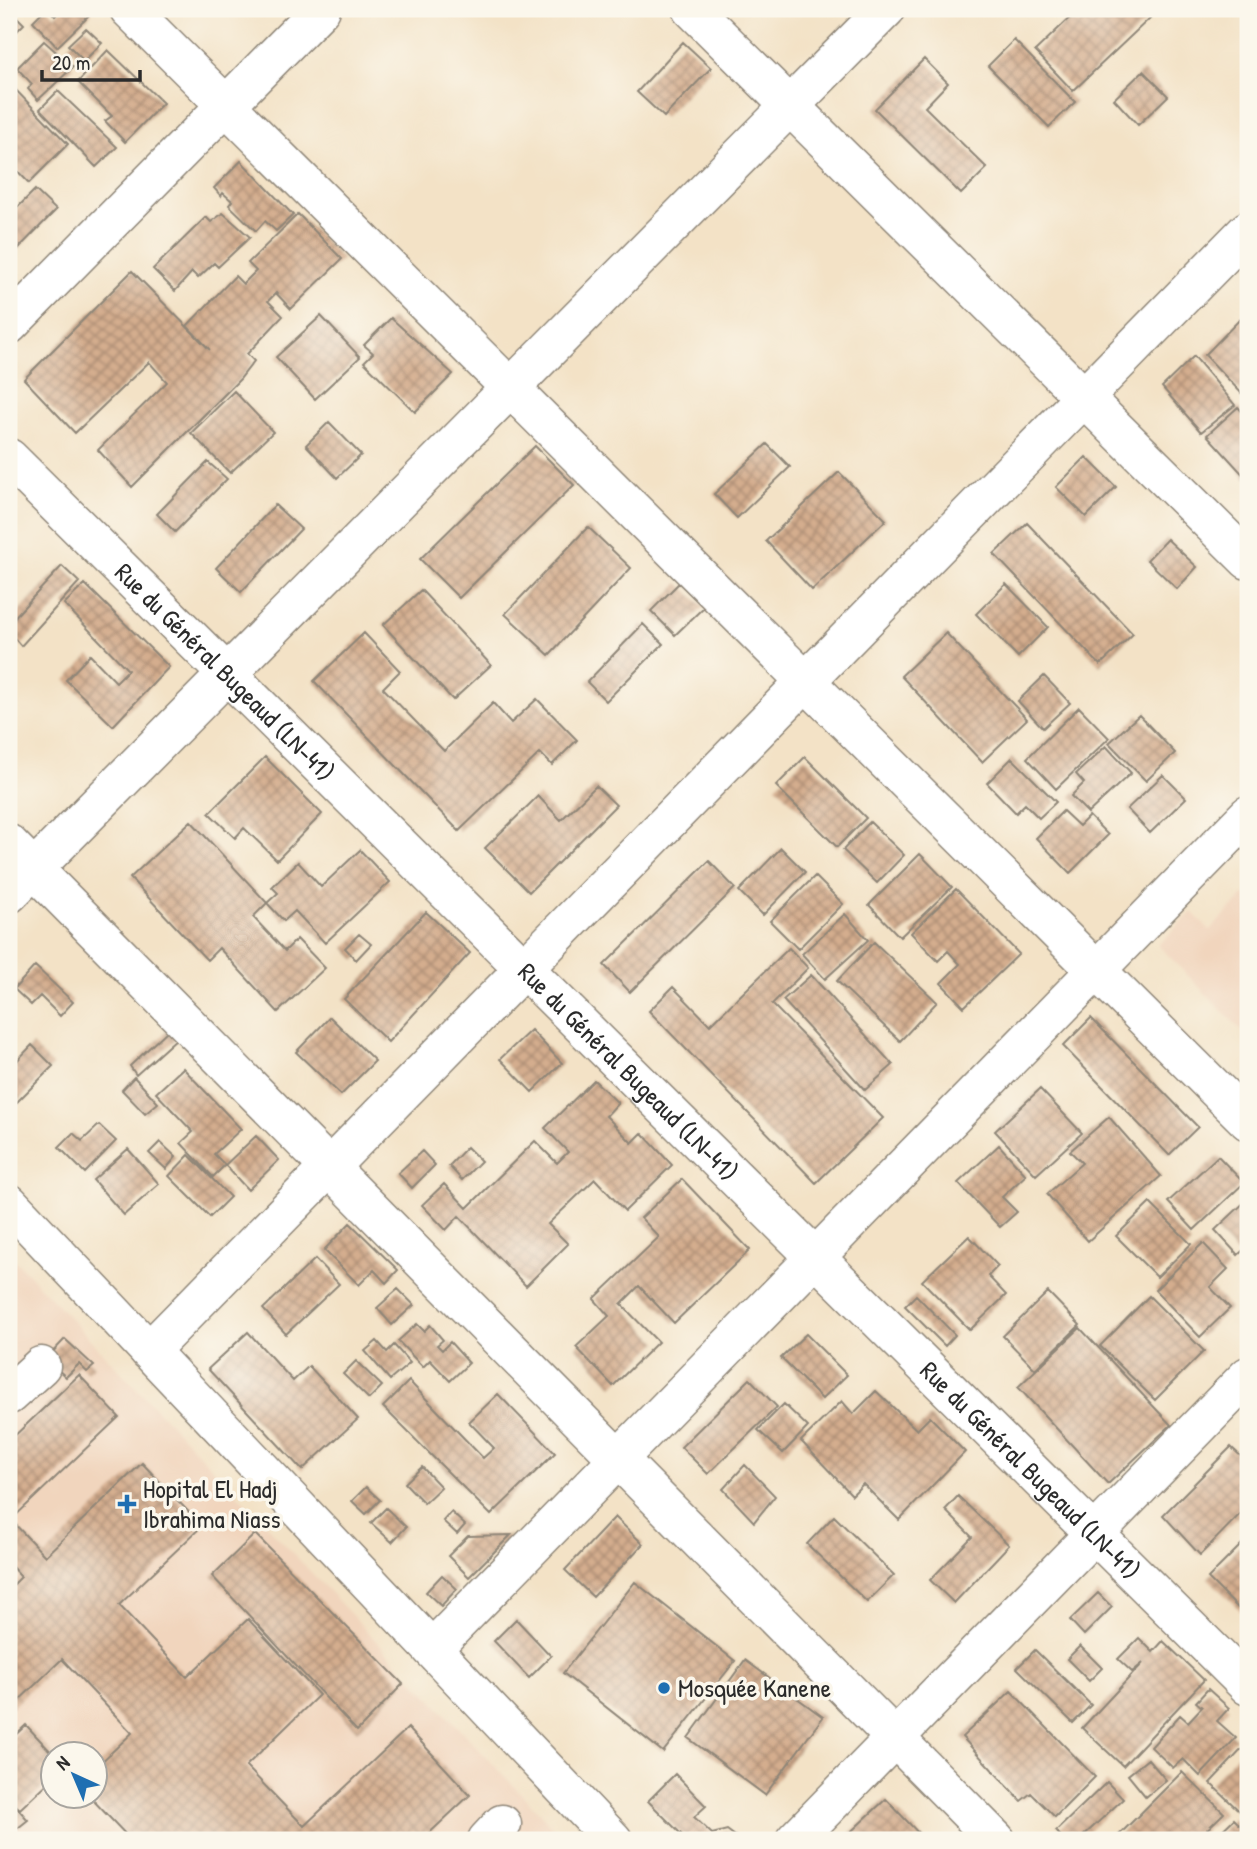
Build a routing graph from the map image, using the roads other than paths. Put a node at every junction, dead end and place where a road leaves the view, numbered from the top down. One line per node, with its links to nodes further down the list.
1 (129, 9): 5 (street)
2 (321, 9): 5 (street)
3 (692, 9): 6 (street)
4 (886, 9): 6 (street)
5 (226, 105): 8 (street); 9 (street)
6 (790, 105): 9 (street); 10 (street)
7 (1248, 230): 10 (street)
8 (9, 324)
9 (511, 388): 13 (street); 14 (street)
10 (1084, 397): 12 (street); 14 (street)
11 (9, 458): 13 (street, Rue du Général Bugeaud (LN-41))
12 (1248, 559)
13 (227, 674): 16 (street); 17 (street, Rue du Général Bugeaud (LN-41))
14 (806, 681): 17 (street); 18 (street)
15 (1248, 815): 18 (street)
16 (17, 869): 20 (street)
17 (524, 968): 20 (street); 22 (street, Rue du Général Bugeaud (LN-41))
18 (1097, 970): 19 (street); 22 (street)
19 (1248, 1121)
20 (329, 1167): 23 (street); 25 (street)
21 (9, 1203): 23 (street)
22 (816, 1257): 25 (street); 26 (street, Rue du Général Bugeaud (LN-41))
23 (149, 1350): 27 (street)
24 (1248, 1376): 26 (street)
25 (618, 1458): 27 (street); 29 (street)
26 (1094, 1534): 28 (street, Rue du Général Bugeaud (LN-41)); 29 (street)
27 (432, 1648): 30 (street)
28 (1248, 1686)
29 (894, 1738): 31 (street); 32 (street)
30 (613, 1840)
31 (794, 1840)
32 (996, 1840)

